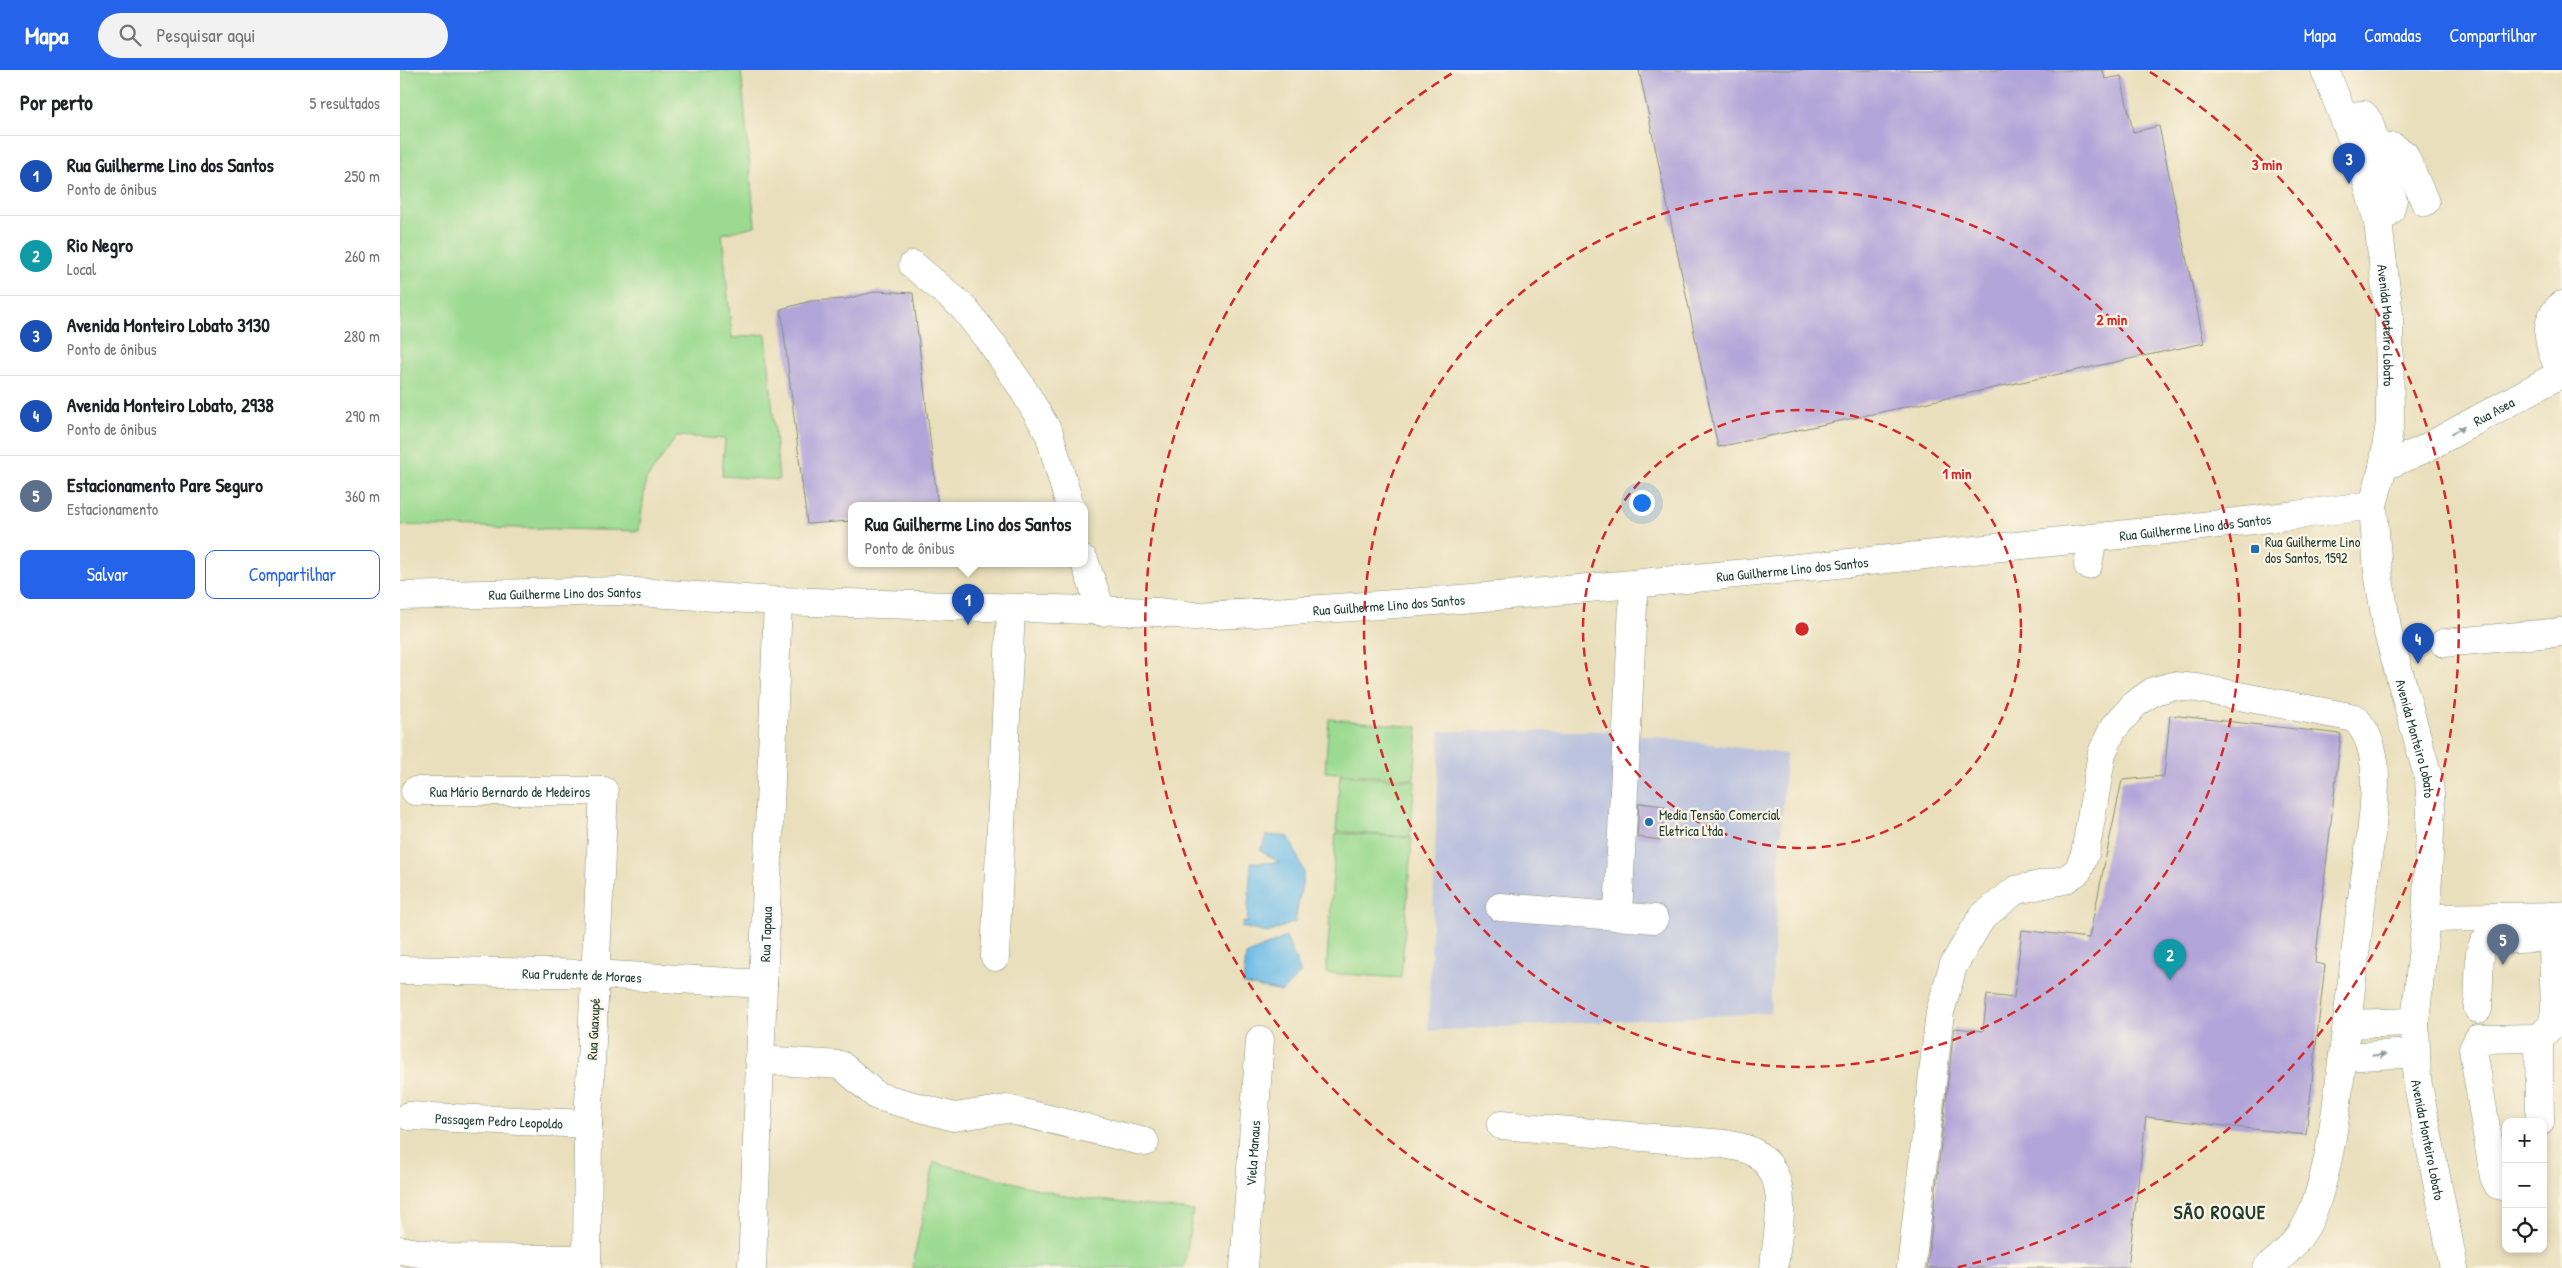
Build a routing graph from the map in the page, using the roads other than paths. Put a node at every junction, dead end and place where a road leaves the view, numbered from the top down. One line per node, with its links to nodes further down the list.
1 (2325, 70): 2 (street, Avenida Monteiro Lobato)
2 (2344, 116): 3 (street); 5 (street, Avenida Monteiro Lobato)
3 (2377, 151): 4 (street); 5 (street)
4 (2425, 202)
5 (2378, 222): 9 (street, Avenida Monteiro Lobato)
6 (913, 265): 12 (street)
7 (2562, 305): 8 (street)
8 (2562, 373): 10 (street, Rua Asea, one-way to 8)
9 (2390, 423): 10 (street); 11 (street, Avenida Monteiro Lobato)
10 (2424, 449): 11 (street, Rua Asea)
11 (2383, 467): 13 (street, Avenida Monteiro Lobato)
12 (1069, 502)
13 (2373, 505): 14 (street, Rua Guilherme Lino dos Santos); 28 (street, Avenida Monteiro Lobato)
14 (2093, 538): 15 (street); 17 (street, Rua Guilherme Lino dos Santos)
15 (2088, 565)
16 (1086, 567): 21 (street)
17 (1634, 584): 21 (street, Rua Guilherme Lino dos Santos); 27 (street)
18 (400, 596): 19 (street, Rua Guilherme Lino dos Santos)
19 (778, 602): 20 (street, Rua Guilherme Lino dos Santos); 34 (street, Rua Tapaua)
20 (1011, 608): 21 (street, Rua Guilherme Lino dos Santos); 31 (street)
21 (1102, 612)
22 (2562, 632): 23 (street)
23 (2444, 643)
24 (415, 791): 25 (street, Rua Mário Bernardo de Medeiros)
25 (604, 791): 33 (street, Rua Guaxupé)
26 (1500, 907): 27 (street)
27 (1618, 915): 29 (street)
28 (2426, 918): 30 (street); 36 (street, Avenida Monteiro Lobato)
29 (1654, 919)
30 (2555, 923): 35 (street); 38 (street)
31 (995, 957)
32 (401, 970): 33 (street, Rua Prudente de Moraes)
33 (595, 974): 34 (street, Rua Prudente de Moraes); 45 (street, Rua Guaxupé)
34 (762, 984): 42 (street, Rua Tapaua)
35 (2478, 1009)
36 (2415, 1022): 37 (street); 40 (street, Avenida Monteiro Lobato)
37 (2347, 1024): 41 (street); 55 (street)
38 (2539, 1038): 44 (street); 48 (street)
39 (1260, 1040): 53 (street, Viela Manaus)
40 (2415, 1053): 41 (street, one-way to 40); 57 (street, Avenida Monteiro Lobato)
41 (2343, 1057): 56 (street)
42 (759, 1060): 47 (street); 52 (street, Rua Tapaua)
43 (409, 1116): 45 (street, Passagem Pedro Leopoldo)
44 (2540, 1118)
45 (588, 1124): 51 (street, Rua Guaxupé)
46 (1500, 1125): 54 (street)
47 (1145, 1142)
48 (2502, 1186)
49 (400, 1250): 50 (street)
50 (500, 1262): 51 (street)
51 (587, 1263)
52 (752, 1268)
53 (1244, 1268)
54 (1774, 1268)
55 (1911, 1268)
56 (2267, 1268)
57 (2454, 1268)

